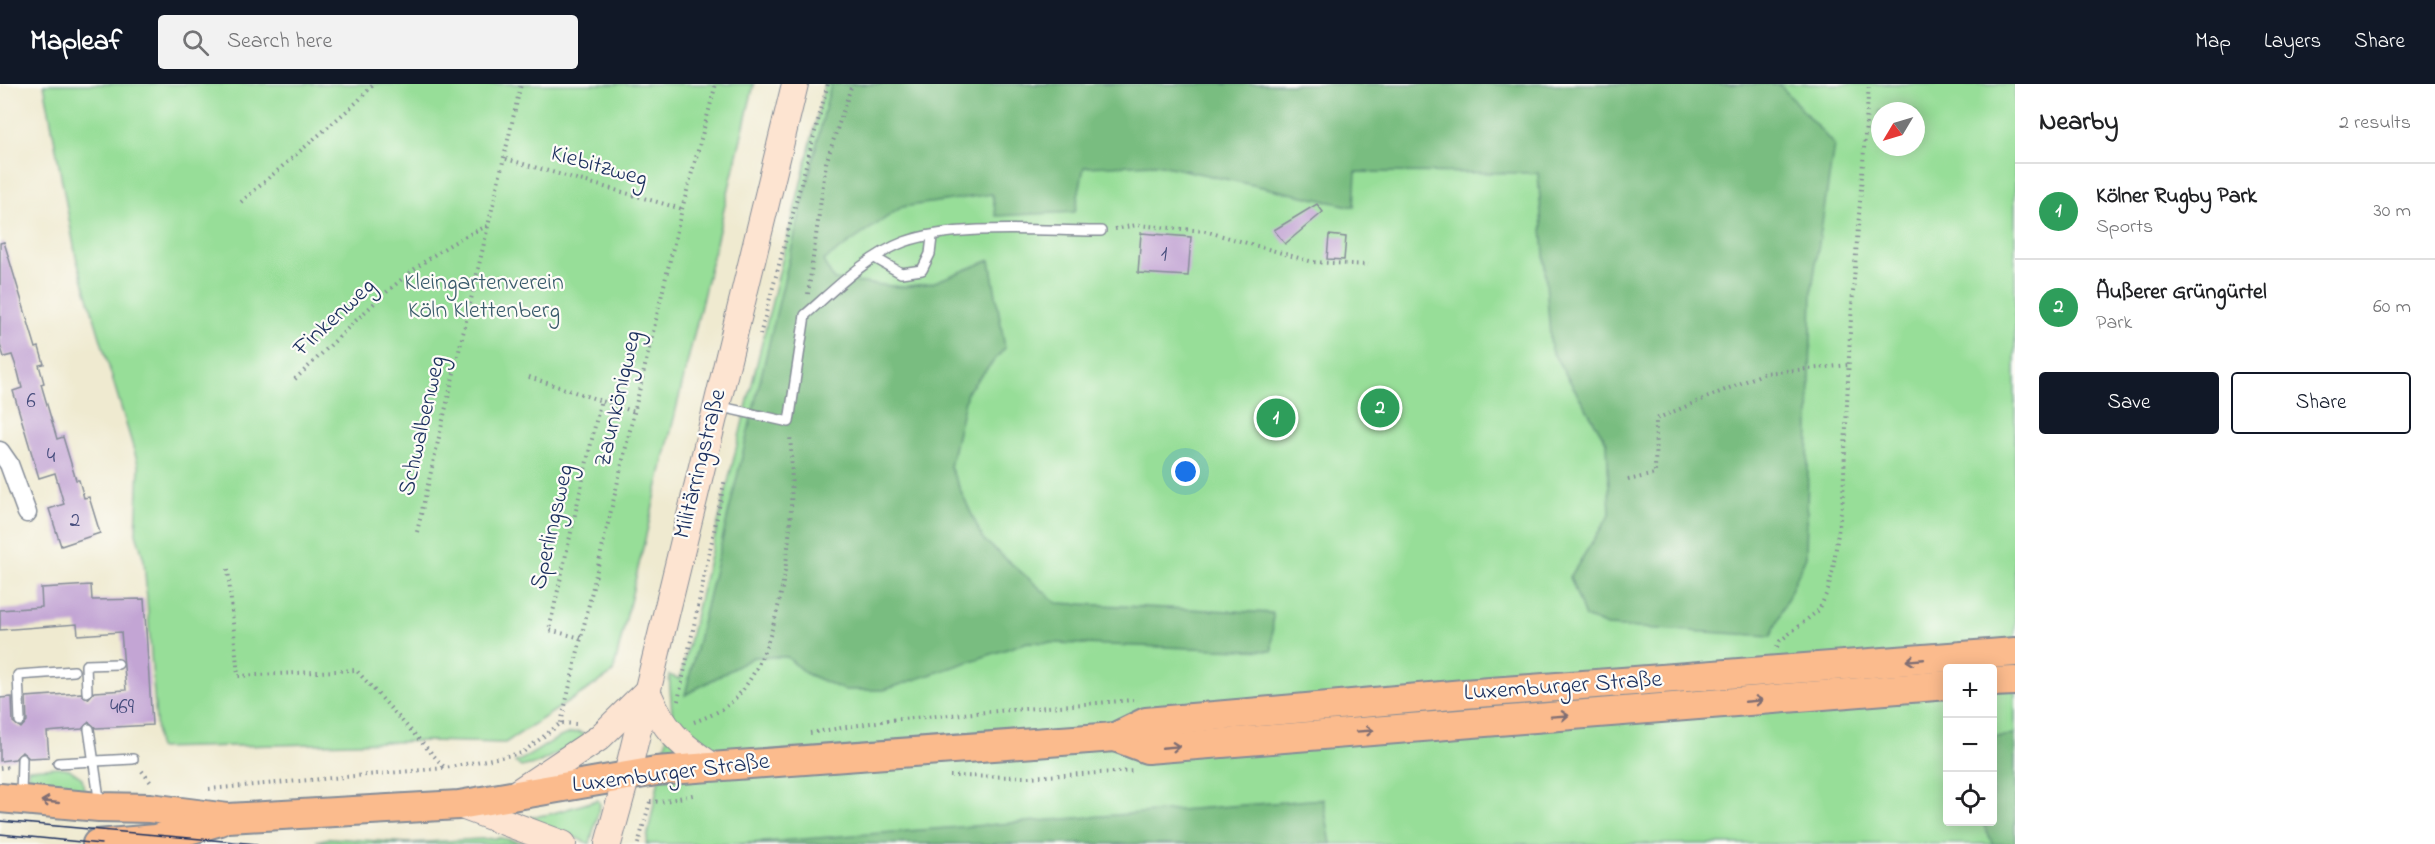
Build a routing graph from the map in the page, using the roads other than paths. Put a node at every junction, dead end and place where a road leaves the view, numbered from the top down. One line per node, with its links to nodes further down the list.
1 (795, 84): 5 (main road, Militärringstraße)
2 (1101, 231): 3 (lane)
3 (932, 237): 4 (lane); 4 (lane)
4 (875, 258): 5 (lane)
5 (715, 405): 14 (main road, Militärringstraße)
6 (0, 451): 7 (street)
7 (27, 513)
8 (2015, 652): 18 (main road, Luxemburger Straße, one-way to 18)
9 (118, 664): 15 (lane)
10 (74, 671): 16 (lane)
11 (2015, 681): 12 (main road)
12 (1997, 682)
13 (1943, 685): 18 (main road, Luxemburger Straße, one-way to 13)
14 (647, 691): 23 (main road); 24 (main road, Militärringstraße); 25 (main road)
15 (87, 692)
16 (20, 721)
17 (89, 729): 21 (lane)
18 (1114, 737): 23 (main road, Luxemburger Straße)
19 (22, 759): 26 (lane)
20 (133, 759): 21 (lane)
21 (93, 761): 22 (lane); 28 (lane)
22 (58, 763)
23 (714, 766): 24 (main road, Luxemburger Straße)
24 (627, 775): 25 (main road, Luxemburger Straße); 32 (main road, Militärringstraße)
25 (512, 796): 27 (main road, Luxemburger Straße)
26 (10, 798): 28 (main road, Luxemburger Straße, one-way to 26)
27 (459, 805): 29 (main road, Luxemburger Straße); 31 (main road)
28 (99, 807): 29 (main road, Luxemburger Straße)
29 (228, 818): 30 (main road, Luxemburger Straße)
30 (97, 844)
31 (563, 844)
32 (608, 844)

